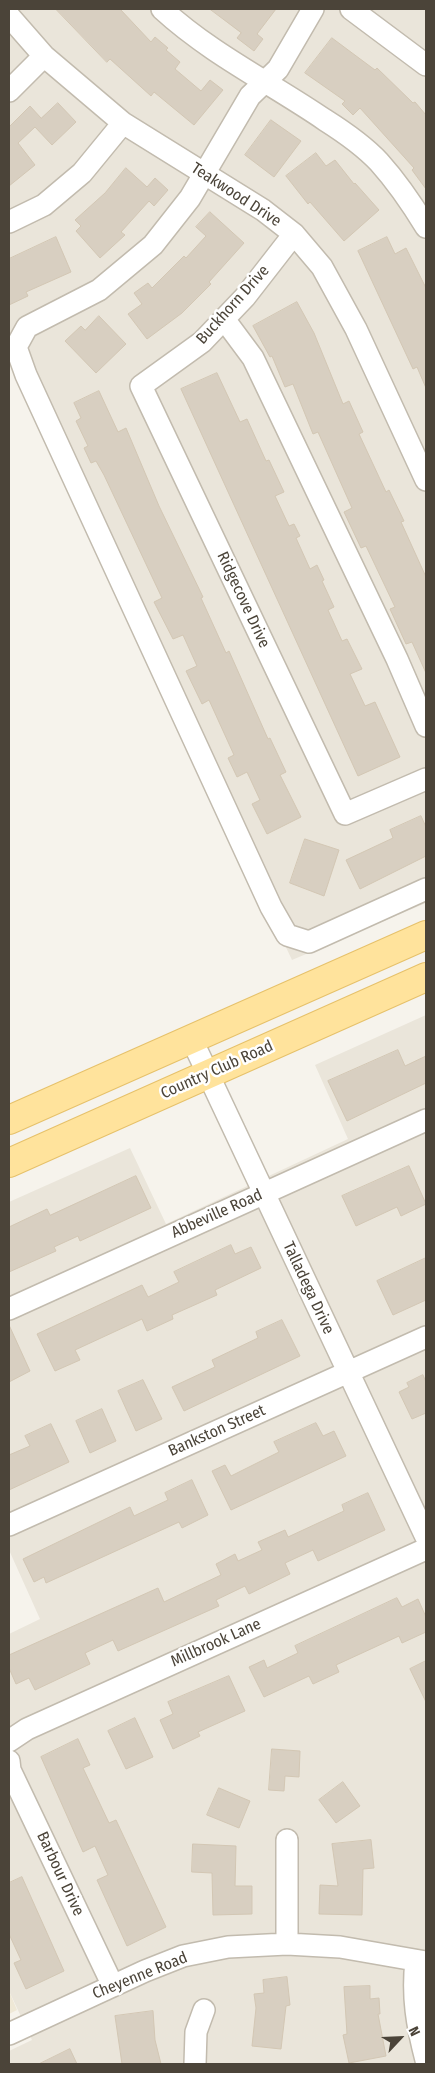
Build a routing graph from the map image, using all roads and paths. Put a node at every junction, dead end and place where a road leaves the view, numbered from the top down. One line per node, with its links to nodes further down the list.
1 (162, 9): 7 (street)
2 (313, 9): 7 (street)
3 (351, 9): 6 (street)
4 (9, 16): 5 (street, Teakwood Drive)
5 (44, 56): 8 (street); 9 (street, Teakwood Drive)
6 (426, 65)
7 (266, 81): 10 (street); 12 (street)
8 (9, 90)
9 (123, 123): 10 (street, Teakwood Drive); 11 (street)
10 (205, 174): 13 (street, Teakwood Drive); 19 (street)
11 (9, 222)
12 (426, 227)
13 (294, 234): 14 (street, Buckhorn Drive); 16 (street, Teakwood Drive)
14 (224, 319): 15 (street, Buckhorn Drive); 17 (street)
15 (141, 386): 18 (street, Ridgecove Drive)
16 (426, 480)
17 (426, 726)
18 (426, 779)
19 (426, 889)
20 (426, 934): 22 (main road)
21 (426, 977): 23 (main road, Country Club Road)
22 (191, 1038): 23 (street, Talladega Drive); 24 (main road)
23 (208, 1074): 26 (main road, Country Club Road); 27 (street, Talladega Drive)
24 (9, 1120)
25 (426, 1120): 27 (street, Abbeville Road)
26 (9, 1163)
27 (264, 1193): 28 (street, Abbeville Road); 30 (street, Talladega Drive)
28 (9, 1309)
29 (426, 1337): 30 (street, Bankston Street)
30 (347, 1372): 31 (street, Bankston Street); 32 (street, Talladega Drive)
31 (9, 1526)
32 (426, 1537)
33 (426, 1549): 34 (street, Millbrook Lane)
34 (9, 1741)
35 (9, 1761): 39 (street, Barbour Drive)
36 (287, 1840): 37 (street)
37 (287, 1944): 38 (street, Cheyenne Road); 39 (street, Cheyenne Road)
38 (421, 1961): 42 (street)
39 (113, 1986): 41 (street, Cheyenne Road)
40 (204, 2010): 43 (street)
41 (9, 2034)
42 (426, 2060)
43 (195, 2064)

